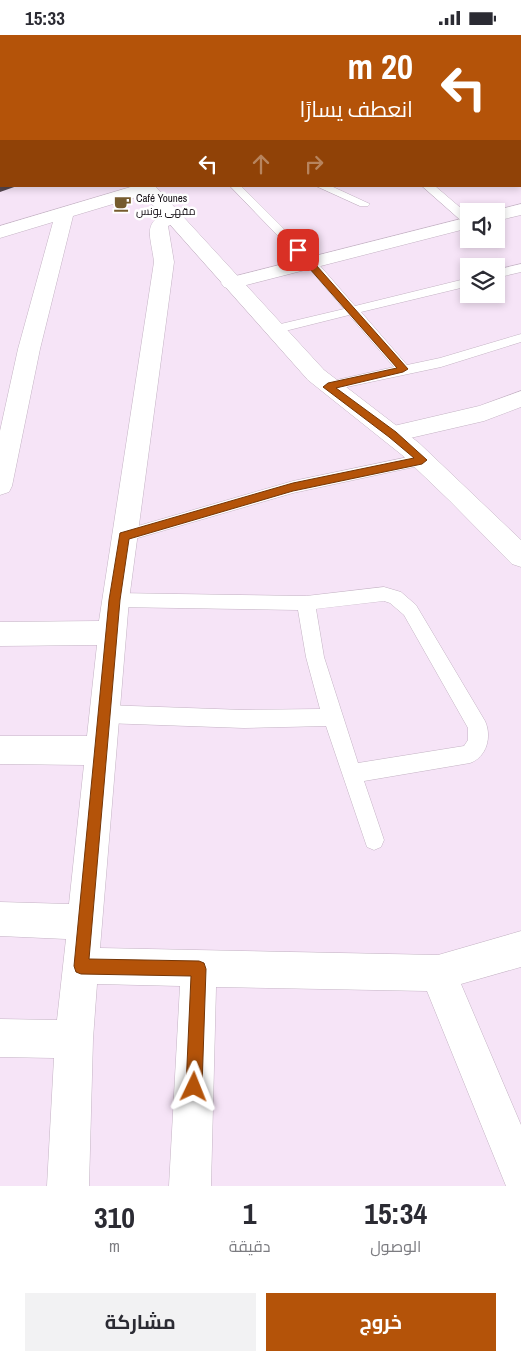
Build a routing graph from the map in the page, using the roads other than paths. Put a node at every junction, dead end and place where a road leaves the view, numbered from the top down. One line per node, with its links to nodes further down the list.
1 (146, 187): 7 (street); 10 (street)
2 (236, 187): 13 (lane)
3 (323, 187): 5 (lane)
4 (429, 187): 9 (lane)
5 (364, 204)
6 (521, 209): 8 (street)
7 (65, 211): 12 (street); 26 (street)
8 (505, 213)
9 (460, 214)
10 (173, 217): 16 (street); 27 (street)
11 (460, 224): 13 (street)
12 (0, 232)
13 (310, 263): 16 (street); 18 (lane)
14 (521, 268): 15 (lane)
15 (505, 272)
16 (231, 283): 19 (street)
17 (460, 283): 18 (lane)
18 (353, 310): 19 (lane); 21 (lane)
19 (273, 330): 22 (street)
20 (521, 338): 21 (lane)
21 (403, 369): 22 (lane)
22 (328, 387): 24 (street)
23 (521, 399): 24 (street)
24 (393, 434): 25 (street)
25 (422, 460): 27 (lane); 28 (street)
26 (0, 486)
27 (124, 536): 29 (street)
28 (521, 557)
29 (114, 600): 30 (lane); 31 (street)
30 (306, 603): 34 (lane); 37 (lane)
31 (111, 633): 32 (street); 33 (street)
32 (0, 634)
33 (104, 713): 34 (lane); 36 (street)
34 (334, 717): 37 (lane)
35 (0, 750): 36 (street)
36 (101, 751): 40 (street)
37 (353, 773): 38 (lane)
38 (374, 840)
39 (0, 919): 40 (street)
40 (85, 922): 42 (street)
41 (521, 949): 44 (street)
42 (81, 966): 43 (street); 46 (street)
43 (199, 969): 44 (street); 49 (street)
44 (438, 973): 47 (street)
45 (0, 1038): 46 (street)
46 (74, 1039): 48 (street)
47 (519, 1160)
48 (68, 1186)
49 (190, 1186)

